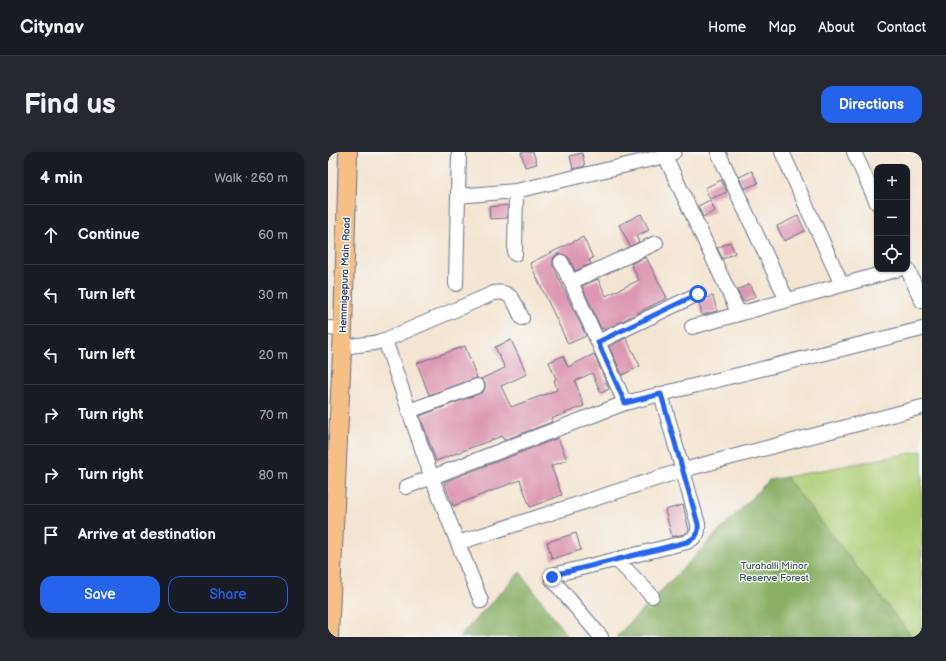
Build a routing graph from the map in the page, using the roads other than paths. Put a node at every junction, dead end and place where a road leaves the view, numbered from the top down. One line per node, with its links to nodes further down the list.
1 (348, 152): 24 (main road, Hemmigepura Main Road)
2 (460, 152): 8 (street)
3 (718, 152): 19 (street)
4 (782, 152): 17 (street)
5 (854, 152): 9 (street)
6 (670, 154): 7 (street); 21 (street)
7 (516, 191): 8 (street); 11 (street)
8 (458, 196): 16 (street)
9 (876, 200)
10 (656, 243): 15 (street)
11 (515, 254)
12 (560, 262): 15 (street)
13 (888, 272): 17 (street)
14 (909, 272): 20 (street)
15 (570, 282): 27 (street)
16 (456, 284)
17 (842, 285): 19 (street)
18 (698, 294): 27 (street)
19 (788, 300): 21 (street)
20 (922, 301)
21 (739, 314): 23 (street)
22 (522, 318): 26 (street)
23 (692, 327)
24 (335, 329): 28 (main road, Hemmigepura Main Road)
25 (922, 329): 30 (street)
26 (385, 340): 28 (street); 33 (street)
27 (598, 342): 31 (street)
28 (342, 347): 41 (main road, Hemmigepura Main Road)
29 (477, 386): 33 (street)
30 (661, 394): 31 (street); 34 (street)
31 (625, 403): 35 (street)
32 (922, 407): 34 (street)
33 (410, 411): 35 (street)
34 (683, 470): 37 (street); 38 (street)
35 (432, 478): 36 (street); 37 (street)
36 (406, 487)
37 (458, 543): 40 (street)
38 (617, 560): 39 (street); 42 (street)
39 (652, 596)
40 (481, 601)
41 (329, 637)
42 (601, 637)

